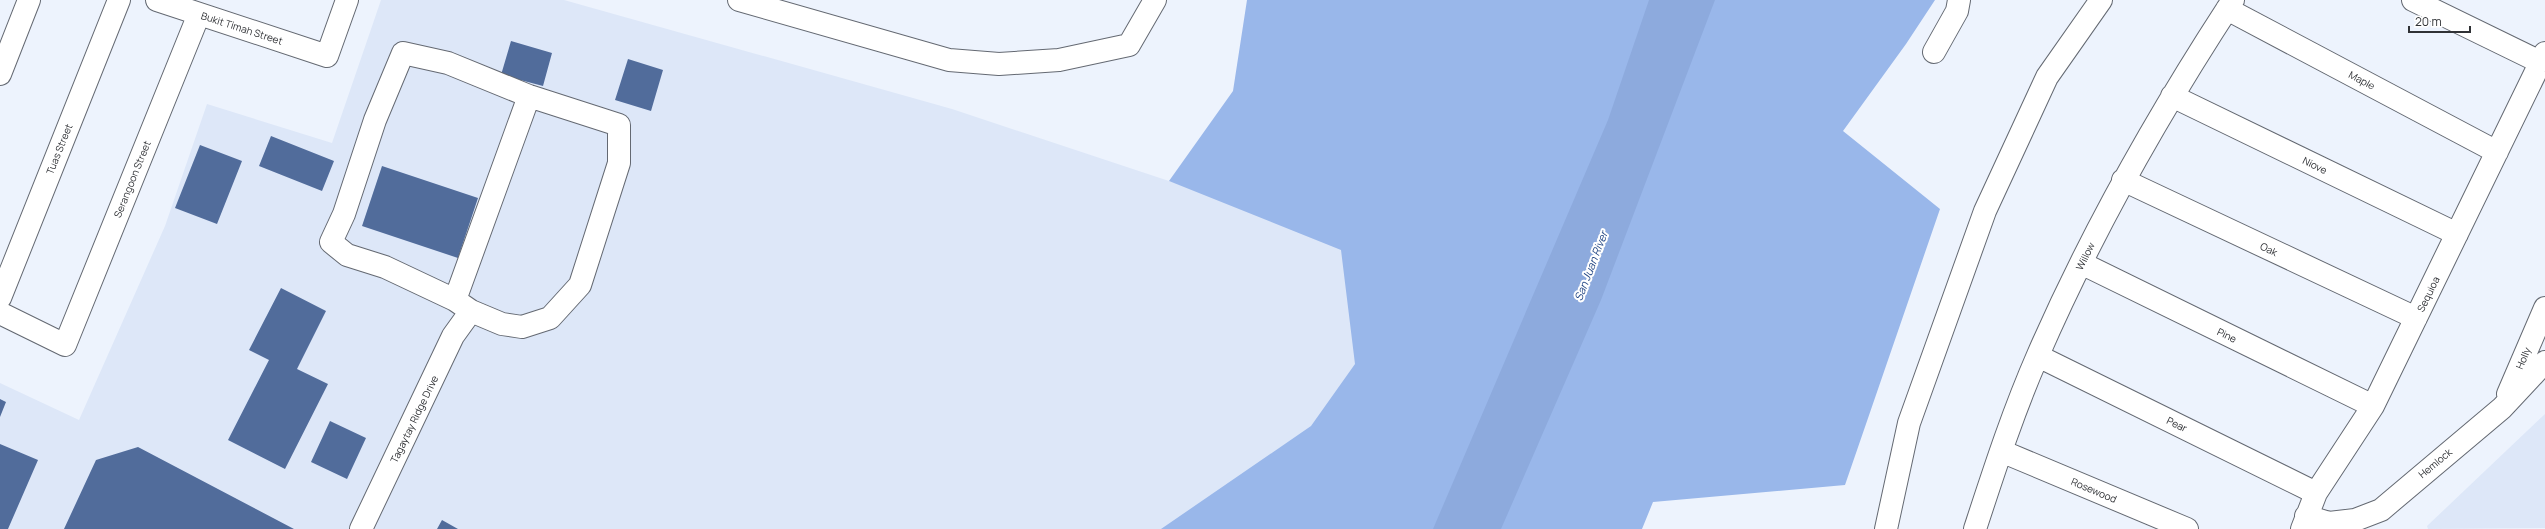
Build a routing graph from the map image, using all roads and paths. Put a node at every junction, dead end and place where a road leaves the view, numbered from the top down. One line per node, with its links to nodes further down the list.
1 (29, 0): 15 (street)
2 (118, 0): 22 (street, Tuas Street)
3 (157, 0): 12 (street, Bukit Timah Street)
4 (347, 0): 12 (street, Bukit Timah Street)
5 (739, 0): 10 (street)
6 (1155, 0): 10 (street)
7 (1959, 0): 13 (street)
8 (2101, 0): 35 (street)
9 (2413, 0): 14 (street)
10 (763, 4)
11 (2230, 4): 17 (street, Willow); 18 (street, Maple)
12 (199, 14): 25 (street, Serangoon Street)
13 (1934, 52)
14 (2543, 58): 18 (street, Sequioa)
15 (2, 65)
16 (530, 96): 23 (street, Tagaytay Ridge Drive); 23 (street); 23 (street)
17 (2172, 96): 19 (street, Willow); 20 (street, Niove)
18 (2497, 152): 20 (street, Sequioa)
19 (2123, 180): 21 (street, Willow); 26 (street, Oak)
20 (2457, 234): 26 (street, Sequioa)
21 (2081, 264): 27 (street, Willow); 29 (street, Pine)
22 (0, 298)
23 (463, 306): 34 (street, Tagaytay Ridge Drive)
24 (2545, 308): 30 (street, Holly)
25 (0, 312)
26 (2416, 318): 29 (street, Sequioa)
27 (2038, 356): 31 (street, Willow); 32 (street, Pear)
28 (2545, 362): 30 (street, Hemlock)
29 (2372, 406): 32 (street, Sequioa)
30 (2502, 408): 33 (street, Hemlock)
31 (2001, 451): 36 (street, Willow); 37 (street, Rosewood)
32 (2316, 493): 33 (street, Sequioa)
33 (2304, 523)
34 (361, 529)
35 (1886, 529)
36 (1975, 529)
37 (2187, 529)

